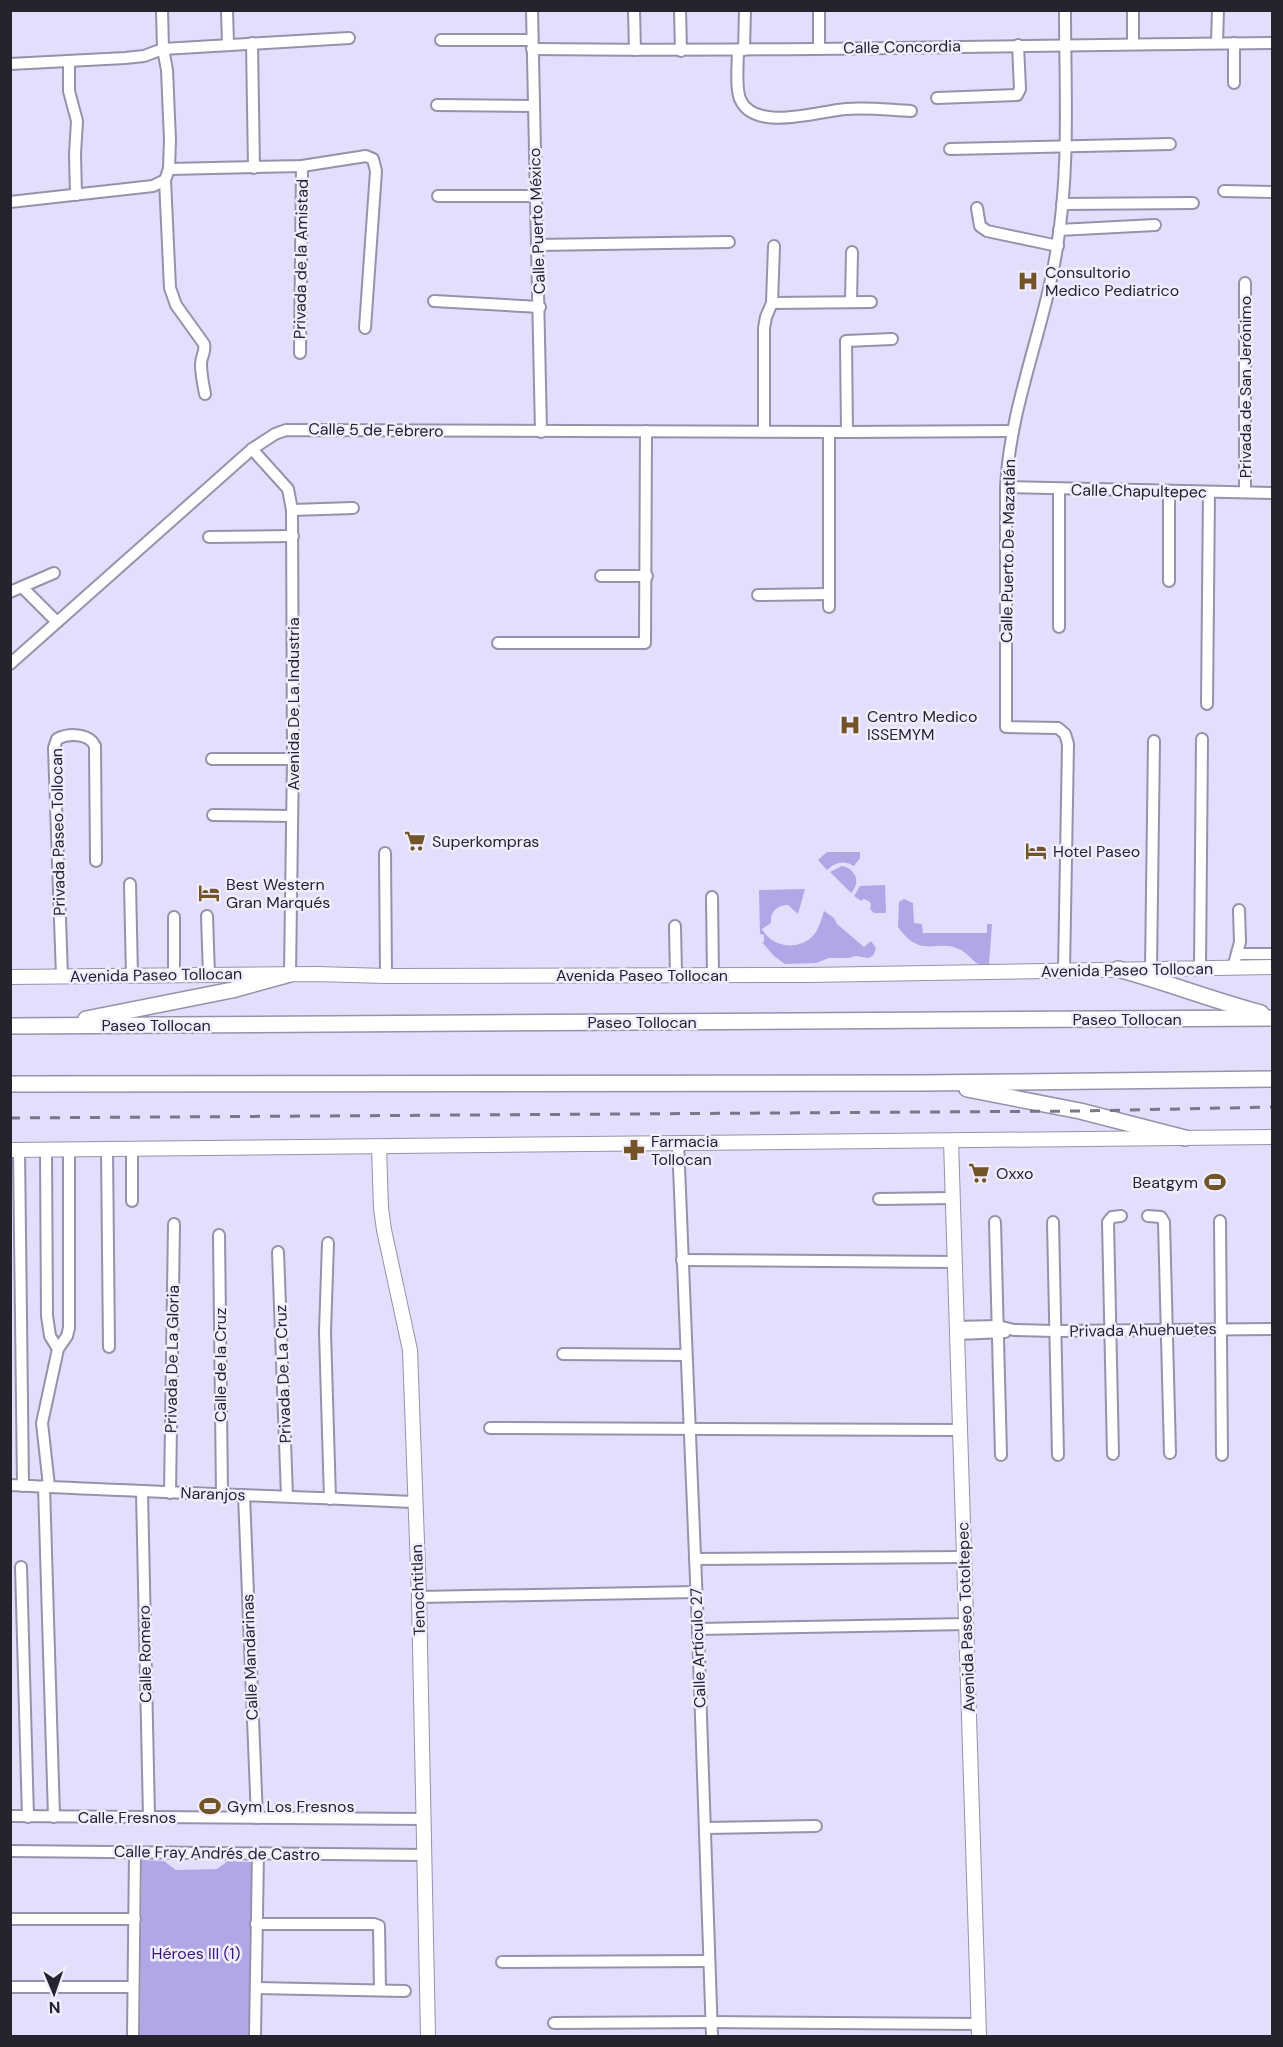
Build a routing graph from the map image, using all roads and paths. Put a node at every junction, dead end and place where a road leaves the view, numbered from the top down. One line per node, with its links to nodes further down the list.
1 (162, 10): 22 (street)
2 (226, 10): 17 (street)
3 (532, 10): 20 (street, Calle Puerto México)
4 (634, 10): 24 (street)
5 (680, 10): 26 (street)
6 (745, 10): 25 (street)
7 (819, 10): 23 (street)
8 (1065, 10): 18 (street, Calle Puerto De Mazatlán)
9 (1133, 10): 19 (street)
10 (1218, 10): 14 (street)
11 (349, 38): 13 (street)
12 (441, 40): 20 (street, Calle Concordia)
13 (252, 43): 17 (street); 38 (street)
14 (1217, 43): 15 (street, Calle Concordia); 19 (street, Calle Concordia)
15 (1234, 43): 16 (street, Calle Concordia); 29 (street)
16 (1272, 43)
17 (228, 44): 22 (street)
18 (1065, 44): 19 (street, Calle Concordia); 21 (street, Calle Concordia); 35 (street, Calle Puerto De Mazatlán)
19 (1132, 44)
20 (532, 45): 24 (street, Calle Concordia); 32 (street, Calle Puerto México)
21 (1018, 45): 23 (street, Calle Concordia); 30 (street)
22 (163, 49): 27 (street); 39 (street)
23 (819, 49): 25 (street, Calle Concordia)
24 (635, 50): 26 (street, Calle Concordia)
25 (741, 50): 26 (street, Calle Concordia); 33 (street)
26 (681, 51)
27 (69, 62): 28 (street); 42 (street)
28 (10, 64)
29 (1234, 83)
30 (937, 98)
31 (436, 105): 32 (street)
32 (533, 106): 44 (street, Calle Puerto México)
33 (911, 111)
34 (1170, 144): 35 (street)
35 (1065, 147): 36 (street); 47 (street, Calle Puerto De Mazatlán)
36 (950, 149)
37 (302, 166): 38 (street, Privada de la Amistad); 62 (street, Privada de la Amistad); 64 (street, Privada de la Amistad)
38 (254, 168): 39 (street, Privada de la Amistad)
39 (167, 174): 42 (street, Privada de la Amistad); 65 (street)
40 (1224, 191): 41 (street)
41 (1272, 192)
42 (76, 195): 45 (street, Privada de la Amistad)
43 (438, 196): 44 (street)
44 (536, 196): 52 (street, Calle Puerto México)
45 (10, 202)
46 (1193, 203): 47 (street)
47 (1062, 204): 50 (street, Calle Puerto De Mazatlán)
48 (977, 208): 54 (street)
49 (1155, 225): 50 (street)
50 (1059, 230): 54 (street, Calle Puerto De Mazatlán)
51 (729, 242): 52 (street)
52 (537, 245): 61 (street, Calle Puerto México)
53 (774, 246): 60 (street)
54 (1058, 246): 68 (street, Calle Puerto De Mazatlán)
55 (852, 252): 58 (street)
56 (1245, 283): 77 (street, Privada de San Jerónimo)
57 (434, 301): 61 (street)
58 (851, 302): 59 (street); 60 (street)
59 (871, 302)
60 (772, 303): 67 (street)
61 (540, 307): 69 (street, Calle Puerto México)
62 (365, 327)
63 (892, 339): 71 (street)
64 (300, 353)
65 (205, 394)
66 (646, 431): 67 (street, Calle 5 de Febrero); 69 (street, Calle 5 de Febrero); 85 (street)
67 (764, 431): 70 (street, Calle 5 de Febrero)
68 (1013, 431): 71 (street, Calle 5 de Febrero); 73 (street, Calle Puerto De Mazatlán)
69 (541, 432): 72 (street, Calle 5 de Febrero)
70 (829, 432): 71 (street, Calle 5 de Febrero); 89 (street)
71 (848, 432)
72 (252, 449): 80 (street, Avenida De La Industria); 92 (street, Calle 5 de Febrero)
73 (1006, 487): 74 (street, Calle Chapultepec); 118 (street, Calle Puerto De Mazatlán)
74 (1059, 489): 75 (street, Calle Chapultepec); 93 (street)
75 (1169, 491): 76 (street, Calle Chapultepec); 86 (street)
76 (1209, 492): 77 (street, Calle Chapultepec); 96 (street)
77 (1245, 492): 78 (street, Calle Chapultepec)
78 (1272, 493)
79 (353, 508): 80 (street)
80 (292, 510): 81 (street, Avenida De La Industria)
81 (293, 536): 82 (street); 100 (street, Avenida De La Industria)
82 (209, 537)
83 (54, 573): 87 (street)
84 (601, 576): 85 (street)
85 (646, 576): 94 (street)
86 (1169, 581)
87 (22, 587): 88 (street); 92 (street)
88 (10, 592)
89 (829, 594): 90 (street); 91 (street)
90 (758, 595)
91 (829, 607)
92 (57, 622): 95 (street, Calle 5 de Febrero)
93 (1059, 627)
94 (498, 643)
95 (10, 664)
96 (1207, 704)
97 (1202, 739): 114 (street)
98 (1154, 741): 117 (street)
99 (212, 759): 100 (street)
100 (293, 759): 102 (street, Avenida De La Industria)
101 (213, 815): 102 (street)
102 (292, 816): 119 (street, Avenida De La Industria)
103 (386, 853): 126 (street)
104 (96, 861): 124 (street, Privada Paseo Tollocan)
105 (130, 884): 125 (street)
106 (712, 897): 123 (street)
107 (1239, 910): 111 (street)
108 (207, 916): 121 (street)
109 (174, 917): 120 (street)
110 (675, 926): 122 (street)
111 (1238, 954): 112 (street); 115 (street)
112 (1272, 954)
113 (1272, 967): 115 (main road, Avenida Paseo Tollocan)
114 (1200, 968): 115 (main road, Avenida Paseo Tollocan); 117 (main road, Avenida Paseo Tollocan)
115 (1233, 968)
116 (1118, 969): 117 (main road, Avenida Paseo Tollocan); 118 (main road, Avenida Paseo Tollocan); 128 (highway)
117 (1151, 969)
118 (1064, 970): 123 (main road, Avenida Paseo Tollocan)
119 (290, 974): 121 (main road, Avenida Paseo Tollocan); 126 (main road, Avenida Paseo Tollocan); 130 (highway)
120 (174, 975): 121 (main road, Avenida Paseo Tollocan); 125 (main road, Avenida Paseo Tollocan)
121 (209, 975)
122 (676, 975): 123 (main road, Avenida Paseo Tollocan); 126 (main road, Avenida Paseo Tollocan)
123 (713, 975)
124 (62, 976): 125 (main road, Avenida Paseo Tollocan); 127 (main road, Avenida Paseo Tollocan)
125 (132, 976)
126 (386, 976)
127 (10, 977)
128 (1272, 1017): 130 (highway, Paseo Tollocan)
129 (10, 1026): 130 (highway, Paseo Tollocan)
130 (50, 1026)
131 (1272, 1079): 132 (highway)
132 (920, 1083): 133 (highway); 135 (highway)
133 (10, 1084)
134 (1272, 1137): 135 (main road)
135 (1185, 1138): 136 (main road)
136 (951, 1141): 137 (main road); 144 (main road, Avenida Paseo Totoltepec)
137 (678, 1143): 138 (main road); 156 (street, Calle Artículo 27)
138 (379, 1147): 141 (main road); 186 (main road, Tenochtitlan)
139 (69, 1149): 140 (main road); 143 (main road); 166 (street)
140 (107, 1149): 141 (main road); 165 (street)
141 (132, 1149): 146 (street)
142 (15, 1150): 143 (main road); 178 (street)
143 (45, 1150): 166 (street)
144 (952, 1198): 145 (street); 157 (main road, Avenida Paseo Totoltepec)
145 (879, 1199)
146 (132, 1201)
147 (1121, 1216): 162 (street)
148 (1148, 1216): 163 (street)
149 (1220, 1221): 158 (street)
150 (995, 1222): 161 (street)
151 (1053, 1222): 164 (street)
152 (174, 1224): 181 (street, Privada De La Gloria)
153 (219, 1235): 182 (street, Calle de la Cruz)
154 (328, 1243): 185 (street)
155 (278, 1252): 184 (street, Privada De La Cruz)
156 (682, 1260): 157 (street); 168 (street, Calle Artículo 27)
157 (954, 1262): 160 (main road, Avenida Paseo Totoltepec)
158 (1222, 1329): 159 (street, Privada Ahuehuetes); 163 (street, Privada Ahuehuetes); 176 (street)
159 (1272, 1329)
160 (956, 1330): 161 (street, Privada Ahuehuetes); 171 (main road, Avenida Paseo Totoltepec)
161 (999, 1330): 164 (street, Privada Ahuehuetes); 174 (street)
162 (1111, 1330): 163 (street, Privada Ahuehuetes); 164 (street, Privada Ahuehuetes); 173 (street)
163 (1167, 1330): 172 (street)
164 (1055, 1331): 175 (street)
165 (109, 1347)
166 (58, 1349): 179 (street)
167 (563, 1354): 168 (street)
168 (686, 1355): 170 (street, Calle Artículo 27)
169 (490, 1428): 170 (street)
170 (689, 1430): 171 (street); 188 (street, Calle Artículo 27)
171 (959, 1430): 187 (main road, Avenida Paseo Totoltepec)
172 (1170, 1453)
173 (1113, 1454)
174 (1001, 1455)
175 (1058, 1455)
176 (1222, 1455)
177 (10, 1485): 178 (street, Naranjos)
178 (22, 1486): 179 (street, Naranjos)
179 (46, 1486): 180 (street, Naranjos); 197 (street)
180 (142, 1492): 181 (street, Naranjos); 195 (street, Calle Romero)
181 (170, 1493): 182 (street, Naranjos)
182 (222, 1494): 183 (street, Naranjos)
183 (244, 1495): 184 (street, Naranjos); 198 (street, Calle Mandarinas)
184 (287, 1496): 185 (street, Naranjos)
185 (330, 1498): 186 (street, Naranjos)
186 (415, 1502): 191 (main road, Tenochtitlan)
187 (964, 1557): 188 (street); 192 (main road, Avenida Paseo Totoltepec)
188 (695, 1559): 190 (street, Calle Artículo 27)
189 (21, 1567): 196 (street)
190 (696, 1592): 191 (street); 193 (street, Calle Artículo 27)
191 (419, 1597): 199 (main road, Tenochtitlan)
192 (967, 1624): 193 (street); 218 (main road, Avenida Paseo Totoltepec)
193 (698, 1629): 201 (street, Calle Artículo 27)
194 (10, 1816): 196 (street, Calle Fresnos)
195 (148, 1816): 197 (street, Calle Fresnos); 198 (street, Calle Fresnos)
196 (28, 1817): 197 (street, Calle Fresnos)
197 (54, 1817)
198 (257, 1818): 199 (street, Calle Fresnos)
199 (424, 1819): 205 (main road, Tenochtitlan)
200 (816, 1826): 201 (street)
201 (705, 1828): 209 (street, Calle Artículo 27)
202 (10, 1851): 203 (street, Calle Fray Andrés de Castro)
203 (135, 1852): 204 (street, Calle Fray Andrés de Castro); 207 (street)
204 (258, 1853): 205 (street, Calle Fray Andrés de Castro); 208 (street)
205 (424, 1855): 221 (main road, Tenochtitlan)
206 (10, 1919): 207 (street)
207 (135, 1919): 212 (street)
208 (256, 1923): 213 (street); 214 (street)
209 (709, 1961): 210 (street); 216 (street, Calle Artículo 27)
210 (502, 1962)
211 (10, 1987): 212 (street)
212 (133, 1987): 219 (street)
213 (256, 1988): 214 (street); 220 (street)
214 (381, 1990): 215 (street)
215 (405, 1991)
216 (711, 2022): 217 (street); 218 (street); 222 (street, Calle Artículo 27)
217 (554, 2024)
218 (979, 2030)
219 (133, 2037)
220 (255, 2037)
221 (428, 2037)
222 (712, 2037)

